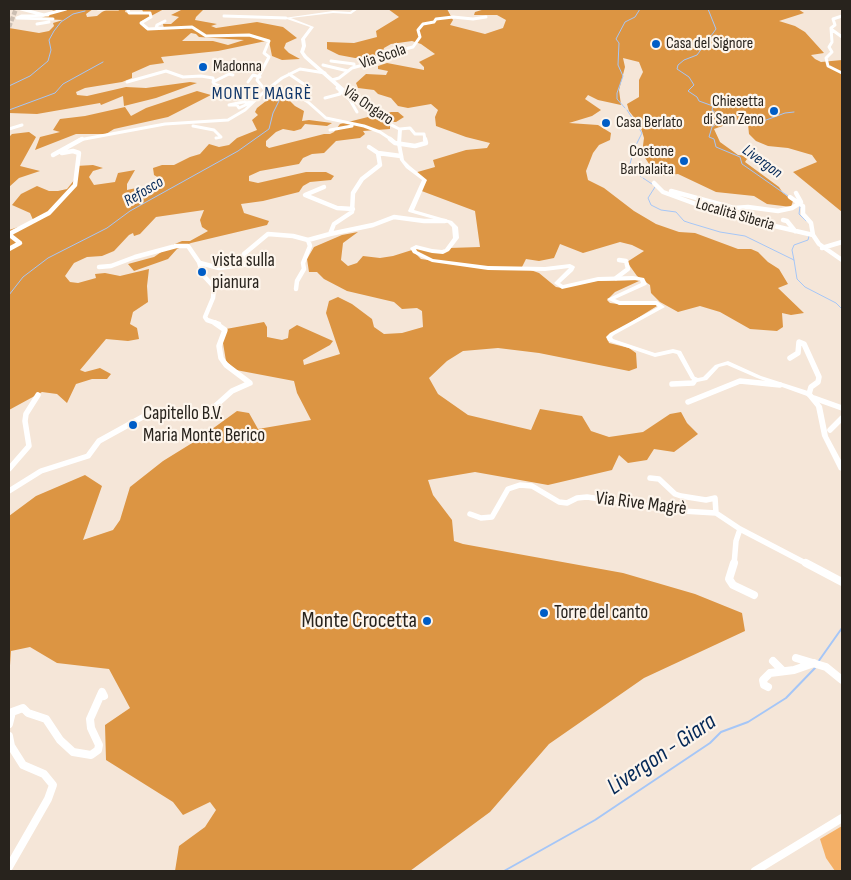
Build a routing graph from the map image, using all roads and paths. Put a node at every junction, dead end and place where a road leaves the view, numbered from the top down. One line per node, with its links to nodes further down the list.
1 (21, 9): 8 (street)
2 (66, 9): 8 (street)
3 (98, 9): 7 (street)
4 (118, 9): 7 (street)
5 (128, 9): 15 (street)
6 (356, 9): 12 (main road)
7 (103, 10)
8 (48, 15): 14 (street)
9 (224, 16): 12 (street)
10 (842, 16): 16 (street)
11 (486, 17): 20 (street, Via Scola)
12 (286, 18): 23 (main road, Via Ongaro)
13 (165, 21): 15 (street)
14 (37, 24)
15 (164, 28): 28 (street)
16 (831, 29): 17 (street); 24 (street)
17 (842, 37)
18 (331, 61): 20 (street)
19 (323, 64): 21 (street, Via Scola)
20 (354, 67): 21 (street, Via Scola)
21 (348, 70): 32 (street, Via Scola)
22 (195, 72): 27 (street)
23 (325, 73): 25 (street); 32 (main road, Via Ongaro)
24 (842, 73)
25 (289, 74): 33 (street); 34 (street)
26 (233, 75): 30 (street)
27 (201, 76): 29 (street); 30 (street)
28 (260, 77): 31 (street); 34 (street)
29 (127, 82)
30 (213, 82): 38 (street)
31 (248, 82)
32 (336, 83): 36 (street); 45 (main road, Via Ongaro)
33 (308, 88)
34 (267, 89): 35 (street); 39 (street); 43 (street)
35 (278, 90)
36 (340, 92): 37 (street); 40 (street)
37 (325, 98)
38 (247, 101): 39 (street); 39 (street)
39 (252, 102): 41 (street)
40 (358, 112)
41 (191, 123): 47 (street); 67 (street)
42 (22, 125): 44 (street)
43 (364, 126): 46 (street); 48 (street)
44 (9, 129)
45 (400, 129): 48 (main road, Via Ongaro); 48 (street, Via Ongaro)
46 (330, 130)
47 (216, 138)
48 (399, 144): 51 (main road, Via Ongaro)
49 (369, 147): 50 (street)
50 (378, 153): 51 (street); 58 (street)
51 (401, 156): 60 (main road)
52 (654, 183): 54 (street, Località Siberia)
53 (324, 187): 58 (street)
54 (659, 189): 57 (street, Località Siberia); 61 (street, Località Siberia)
55 (796, 193): 57 (street)
56 (790, 196): 57 (street)
57 (799, 203): 63 (street)
58 (353, 209): 62 (street)
59 (791, 217): 61 (street)
60 (445, 221): 62 (street); 72 (main road)
61 (795, 231): 63 (street, Località Siberia)
62 (330, 234): 64 (street)
63 (810, 234): 66 (street)
64 (308, 240): 70 (street); 73 (street)
65 (842, 242): 66 (street)
66 (822, 248): 69 (street)
67 (9, 249)
68 (619, 260): 72 (street)
69 (842, 260)
70 (200, 263): 71 (street); 88 (street)
71 (99, 266)
72 (616, 278): 75 (main road)
73 (296, 289)
74 (790, 358): 79 (street)
75 (695, 380): 76 (street); 77 (main road)
76 (672, 384)
77 (780, 385): 79 (main road); 80 (street)
78 (38, 395): 85 (street)
79 (811, 396): 81 (street); 84 (main road); 86 (main road)
80 (688, 402)
81 (842, 408)
82 (842, 418): 83 (street)
83 (830, 430)
84 (841, 464)
85 (9, 469)
86 (842, 473)
87 (650, 478): 89 (street, Via Rive Magrè)
88 (9, 491)
89 (716, 513): 90 (street, Via Rive Magrè); 91 (street, Via Rive Magrè)
90 (470, 514)
91 (740, 530): 92 (street, Via Rive Magrè); 93 (street)
92 (842, 582)
93 (754, 595)
94 (796, 658): 96 (street)
95 (773, 661): 97 (street)
96 (814, 663): 97 (street); 98 (street)
97 (783, 671): 99 (street)
98 (842, 680)
99 (768, 687)
100 (104, 696): 101 (street)
101 (9, 724)
102 (9, 736): 104 (street)
103 (842, 818): 105 (street)
104 (9, 867)
105 (755, 871)

